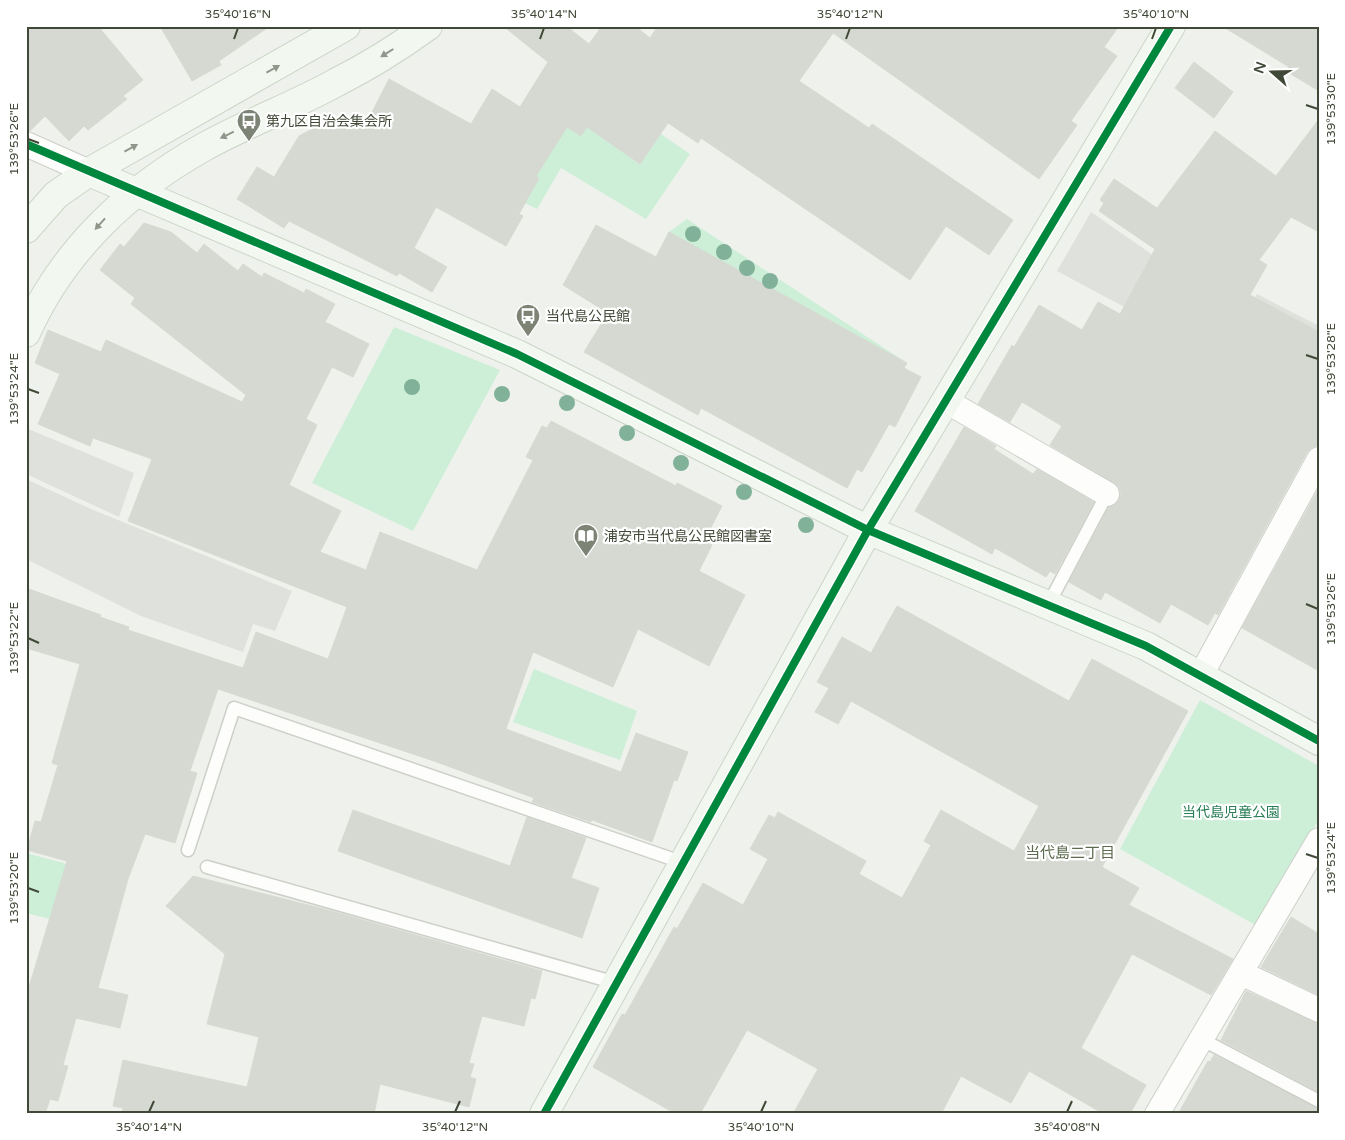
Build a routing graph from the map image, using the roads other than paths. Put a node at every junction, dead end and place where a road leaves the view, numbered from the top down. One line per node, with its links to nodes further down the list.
1 (428, 26): 6 (street, one-way to 6)
2 (1171, 26): 9 (street)
3 (335, 29): 5 (street, one-way to 3)
4 (26, 144): 5 (street)
5 (89, 172): 6 (street); 7 (street)
6 (136, 192): 8 (street, one-way to 8); 12 (street)
7 (26, 230)
8 (26, 333)
9 (946, 401): 11 (street); 12 (street)
10 (1319, 458): 14 (street)
11 (1107, 494): 13 (lane)
12 (868, 530): 13 (street); 18 (street)
13 (1048, 605): 14 (street)
14 (1200, 675): 15 (street)
15 (1319, 741)
16 (1319, 840): 20 (street)
17 (188, 850): 18 (lane)
18 (684, 862): 21 (street)
19 (207, 867): 21 (lane)
20 (1240, 973): 22 (street); 23 (street)
21 (616, 983): 25 (street)
22 (1319, 1010)
23 (1201, 1039): 24 (lane); 26 (street)
24 (1319, 1101)
25 (544, 1114)
26 (1157, 1114)

